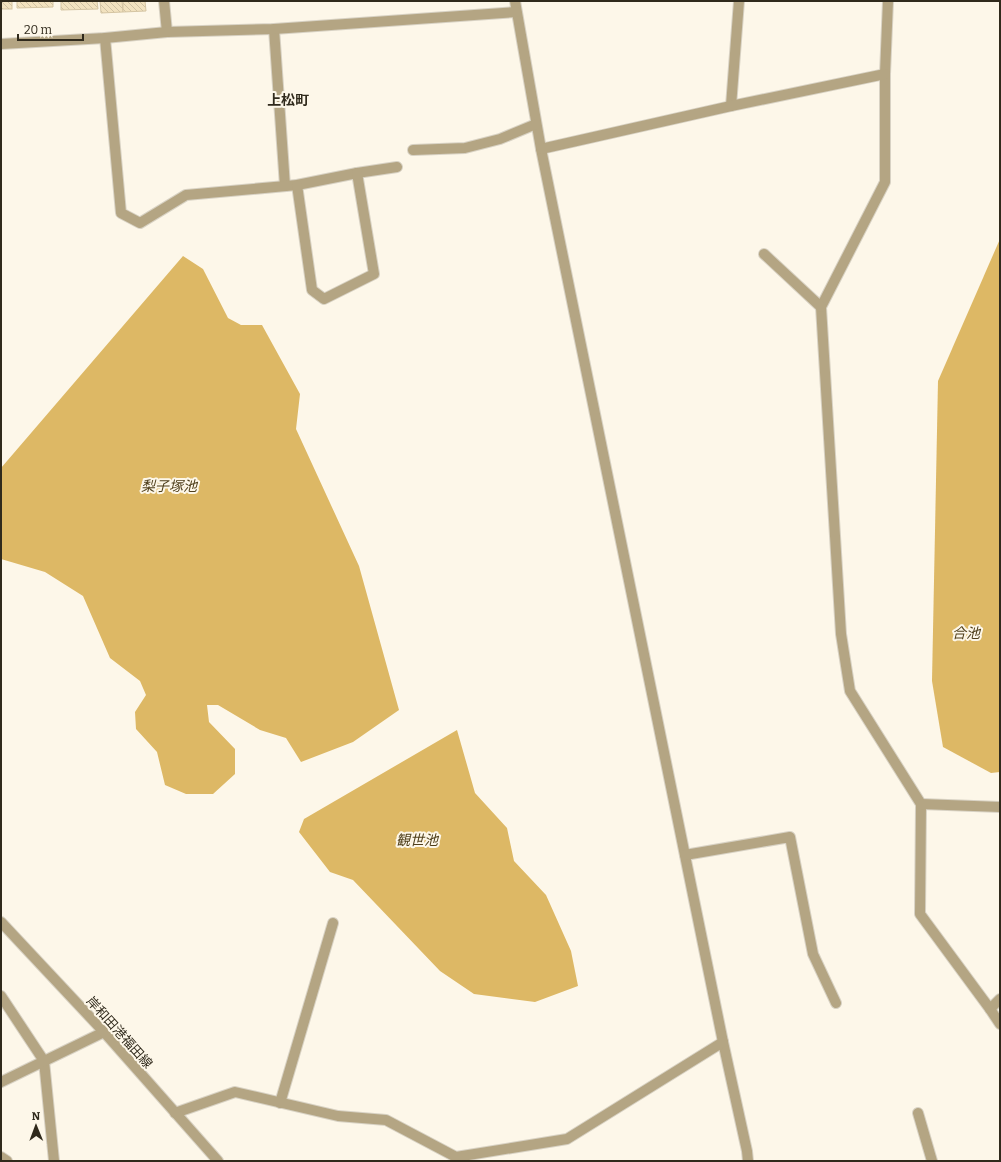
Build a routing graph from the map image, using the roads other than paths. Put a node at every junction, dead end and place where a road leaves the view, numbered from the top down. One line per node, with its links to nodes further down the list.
1 (164, 1): 7 (street)
2 (515, 1): 5 (street)
3 (739, 1): 11 (street)
4 (888, 1): 10 (street)
5 (516, 12): 6 (street); 12 (street)
6 (274, 29): 7 (street); 18 (street)
7 (167, 32): 8 (street)
8 (105, 38): 9 (street); 18 (street)
9 (1, 44)
10 (885, 74): 11 (street); 20 (street)
11 (731, 106): 13 (street)
12 (536, 124): 13 (street); 14 (street)
13 (541, 149): 23 (street)
14 (413, 150)
15 (397, 167): 16 (street)
16 (357, 173): 17 (street); 17 (street)
17 (297, 185): 18 (street)
18 (285, 186)
19 (764, 254): 20 (street)
20 (821, 307): 21 (street)
21 (921, 804): 22 (street); 29 (street)
22 (1000, 807)
23 (685, 855): 28 (street); 32 (street)
24 (1, 923): 31 (street, 岸和田港福田線)
25 (333, 923): 35 (street)
26 (1, 996): 33 (street)
27 (1000, 999): 29 (street)
28 (836, 1003)
29 (990, 1009): 30 (street)
30 (1000, 1024)
31 (104, 1032): 33 (street); 36 (street, 岸和田港福田線)
32 (723, 1042): 35 (street); 42 (street)
33 (44, 1061): 34 (street); 40 (street)
34 (1, 1082)
35 (280, 1103): 36 (street)
36 (175, 1113): 41 (street, 岸和田港福田線)
37 (918, 1113): 43 (street)
38 (1, 1157): 39 (street)
39 (7, 1161)
40 (54, 1161)
41 (218, 1161)
42 (748, 1161)
43 (932, 1161)

